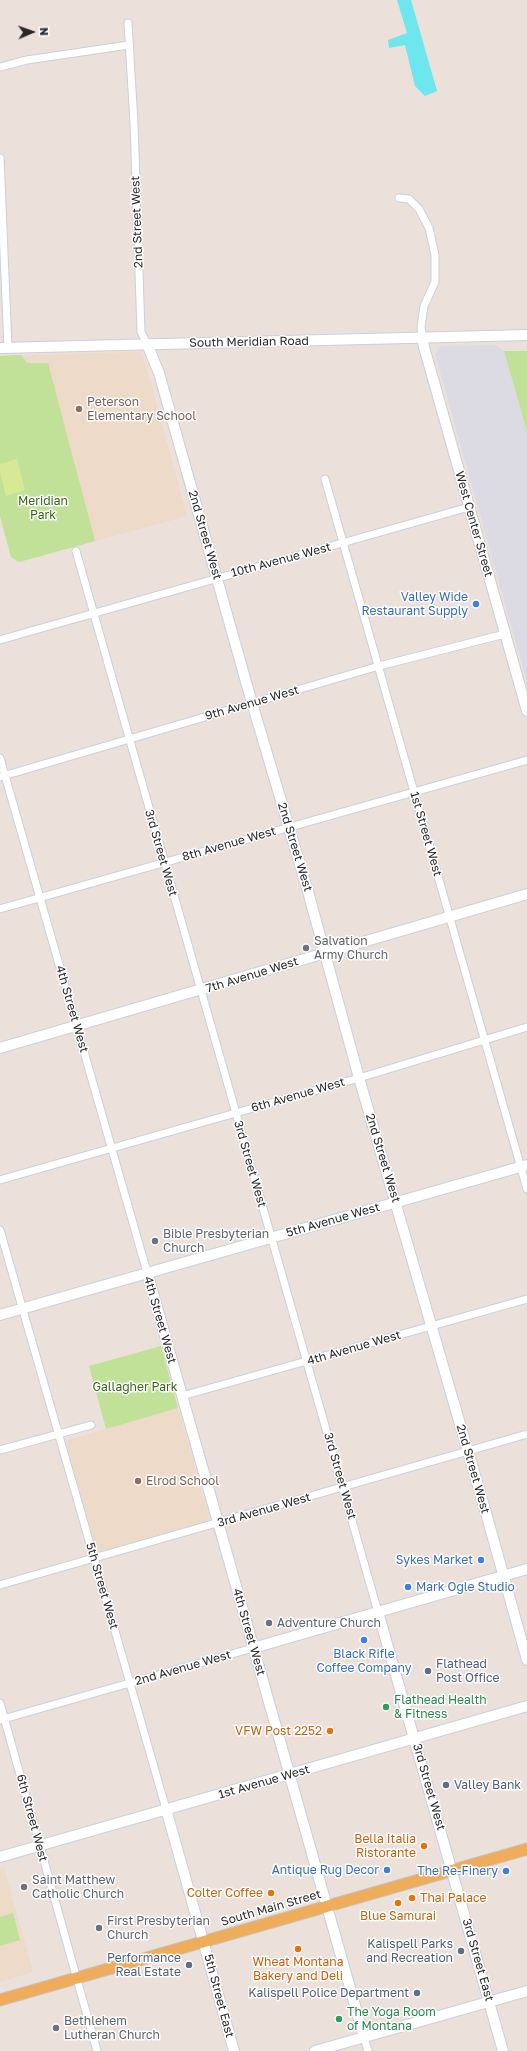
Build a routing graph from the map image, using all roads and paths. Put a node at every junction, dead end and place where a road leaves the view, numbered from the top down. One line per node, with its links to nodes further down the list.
1 (128, 23): 2 (street, 2nd Street West)
2 (129, 45): 3 (street); 8 (street, 2nd Street West)
3 (0, 67)
4 (0, 158): 9 (street)
5 (399, 198): 7 (street)
6 (527, 335): 7 (street, South Meridian Road)
7 (422, 337): 8 (street, South Meridian Road); 11 (street, West Center Street)
8 (147, 344): 9 (street, South Meridian Road); 14 (street, 2nd Street West)
9 (4, 347)
10 (324, 479): 12 (street, 1st Street West)
11 (469, 507): 12 (street, 10th Avenue West); 16 (street, West Center Street)
12 (344, 543): 14 (street, 10th Avenue West); 18 (street, 1st Street West)
13 (76, 551): 15 (street, 3rd Street West)
14 (217, 578): 15 (street, 10th Avenue West); 19 (street, 2nd Street West)
15 (93, 614): 17 (street, 10th Avenue West); 21 (street, 3rd Street West)
16 (505, 634): 18 (street, 9th Avenue West); 20 (street, West Center Street)
17 (0, 640)
18 (379, 666): 19 (street, 9th Avenue West); 25 (street, 1st Street West)
19 (252, 703): 21 (street, 9th Avenue West); 26 (street, 2nd Street West)
20 (527, 712)
21 (129, 739): 24 (street, 9th Avenue West); 27 (street, 3rd Street West)
22 (0, 758): 24 (street, 4th Street West)
23 (527, 760): 25 (street, 8th Avenue West)
24 (2, 776): 29 (street, 4th Street West)
25 (414, 791): 26 (street, 8th Avenue West); 31 (street, 1st Street West)
26 (289, 827): 27 (street, 8th Avenue West); 32 (street, 2nd Street West)
27 (164, 863): 29 (street, 8th Avenue West); 33 (street, 3rd Street West)
28 (527, 894): 31 (street, 7th Avenue West)
29 (40, 898): 30 (street, 8th Avenue West); 34 (street, 4th Street West)
30 (0, 909)
31 (449, 916): 32 (street, 7th Avenue West); 36 (street, 1st Street West)
32 (325, 953): 33 (street, 7th Avenue West); 38 (street, 2nd Street West)
33 (201, 990): 34 (street, 7th Avenue West); 39 (street, 3rd Street West)
34 (77, 1026): 37 (street, 7th Avenue West); 40 (street, 4th Street West)
35 (527, 1027): 36 (street, 6th Avenue West)
36 (485, 1040): 38 (street, 6th Avenue West); 41 (street, 1st Street West)
37 (0, 1048)
38 (359, 1078): 39 (street, 6th Avenue West); 44 (street, 2nd Street West)
39 (236, 1113): 40 (street, 6th Avenue West); 46 (street, 3rd Street West)
40 (112, 1148): 42 (street, 6th Avenue West); 47 (street, 4th Street West)
41 (524, 1166): 43 (street, 1st Street West); 44 (street, 5th Avenue West)
42 (0, 1180)
43 (527, 1190)
44 (396, 1201): 46 (street, 5th Avenue West); 51 (street, 2nd Street West)
45 (0, 1230): 49 (street, 5th Street West)
46 (272, 1238): 47 (street, 5th Avenue West); 52 (street, 3rd Street West)
47 (147, 1272): 49 (street, 5th Avenue West); 53 (street, 4th Street West)
48 (527, 1299): 51 (street, 4th Avenue West)
49 (22, 1308): 50 (street, 5th Avenue West); 55 (street, 5th Street West)
50 (0, 1315)
51 (432, 1326): 52 (street, 4th Avenue West); 58 (street, 2nd Street West)
52 (306, 1361): 53 (street, 4th Avenue West); 59 (street, 3rd Street West)
53 (182, 1396): 60 (street, 4th Street West)
54 (91, 1425): 55 (street)
55 (58, 1434): 57 (street); 61 (street, 5th Street West)
56 (527, 1434): 58 (street, 3rd Avenue West)
57 (0, 1450)
58 (468, 1451): 59 (street, 3rd Avenue West); 63 (street, 2nd Street West)
59 (343, 1487): 60 (street, 3rd Avenue West); 65 (street, 3rd Street West)
60 (218, 1523): 61 (street, 3rd Avenue West); 66 (street, 4th Street West)
61 (94, 1558): 64 (street, 3rd Avenue West); 68 (street, 5th Street West)
62 (527, 1570): 63 (street, 2nd Avenue West)
63 (504, 1576): 65 (street, 2nd Avenue West); 67 (street, 2nd Street West)
64 (0, 1585)
65 (378, 1612): 66 (street, 2nd Avenue West); 72 (street, 3rd Street West)
66 (253, 1648): 68 (street, 2nd Avenue West); 73 (street, 4th Street West)
67 (527, 1660)
68 (130, 1683): 71 (street, 2nd Avenue West); 74 (street, 5th Street West)
69 (0, 1703): 71 (street, 6th Street West)
70 (527, 1706): 72 (street, 1st Avenue West)
71 (2, 1719): 75 (street, 6th Street West)
72 (415, 1739): 73 (street, 1st Avenue West); 78 (street, 3rd Street West)
73 (288, 1775): 74 (street, 1st Avenue West); 79 (street, 4th Street West)
74 (166, 1809): 75 (street, 1st Avenue West); 80 (street, 5th Street West)
75 (40, 1845): 77 (street, 1st Avenue West); 81 (street, 6th Street West)
76 (527, 1849): 78 (main road, South Main Street)
77 (0, 1857)
78 (452, 1870): 79 (main road, South Main Street); 84 (street, 3rd Street East)
79 (327, 1905): 80 (main road, South Main Street); 85 (street, 4th Street West)
80 (204, 1941): 81 (main road, South Main Street); 87 (street, 5th Street East)
81 (77, 1979): 83 (main road, South Main Street); 86 (street, 6th Street West)
82 (527, 1991): 84 (street)
83 (0, 2000)
84 (490, 2001): 85 (street); 90 (street, 3rd Street East)
85 (364, 2037): 88 (street); 89 (street)
86 (97, 2051)
87 (234, 2051)
88 (315, 2051)
89 (368, 2051)
90 (503, 2051)

